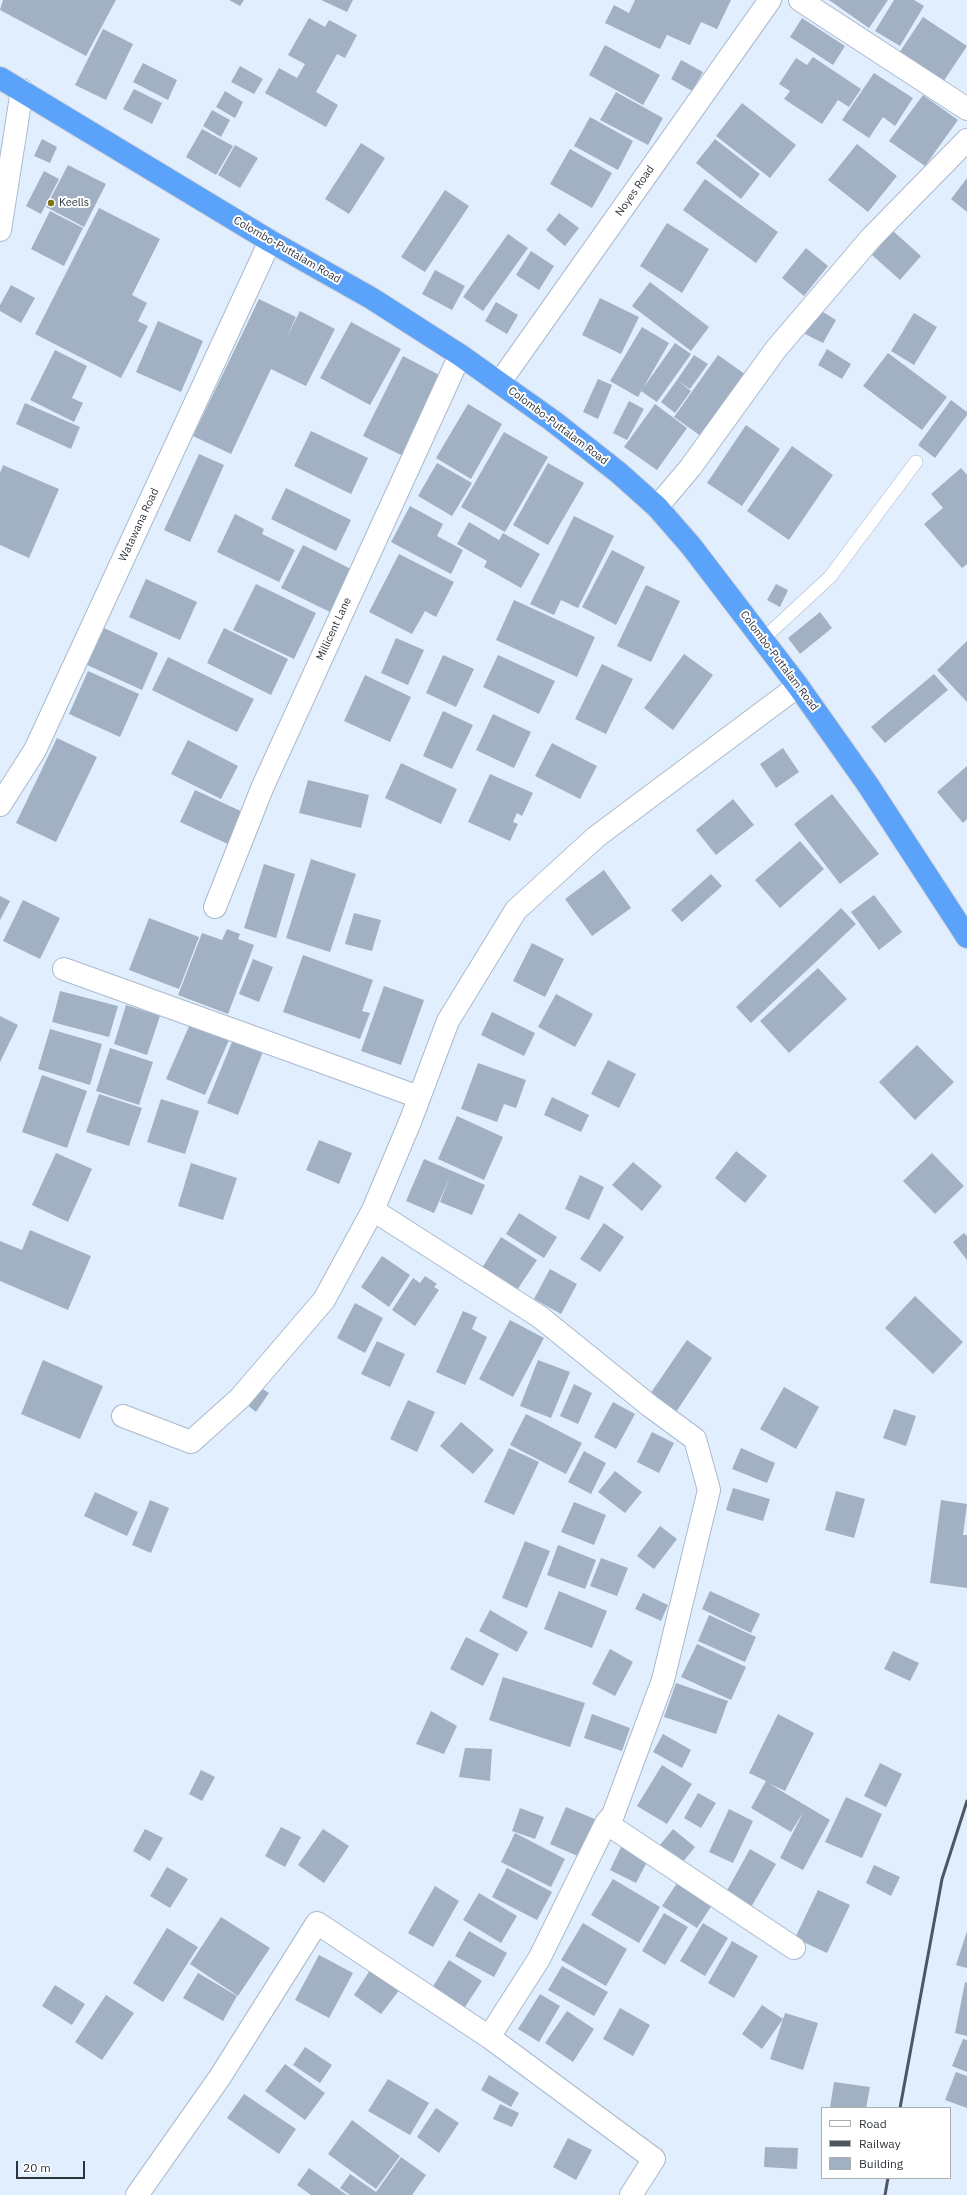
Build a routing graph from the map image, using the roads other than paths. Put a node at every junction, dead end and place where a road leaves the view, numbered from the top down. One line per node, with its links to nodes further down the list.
1 (770, 0): 10 (street, Noyes Road)
2 (800, 0): 5 (street)
3 (0, 78): 4 (highway, Colombo-Puttalam Road)
4 (22, 90): 7 (street); 8 (highway, Colombo-Puttalam Road)
5 (967, 109)
6 (967, 140): 12 (street)
7 (0, 230)
8 (270, 241): 9 (highway, Colombo-Puttalam Road); 15 (street, Watawana Road)
9 (460, 355): 10 (highway, Colombo-Puttalam Road); 16 (street, Millicent Lane)
10 (500, 382): 12 (highway, Colombo-Puttalam Road)
11 (916, 462): 13 (lane)
12 (657, 507): 13 (highway, Colombo-Puttalam Road)
13 (763, 639): 14 (highway, Colombo-Puttalam Road)
14 (798, 686): 17 (highway, Colombo-Puttalam Road); 19 (street)
15 (0, 805)
16 (215, 906)
17 (967, 938)
18 (64, 969): 19 (street)
19 (419, 1097): 20 (street)
20 (373, 1210): 21 (street); 22 (street)
21 (123, 1416)
22 (606, 1823): 23 (street); 24 (street)
23 (794, 1948)
24 (489, 2037): 25 (street); 26 (street)
25 (137, 2195)
26 (631, 2195)

